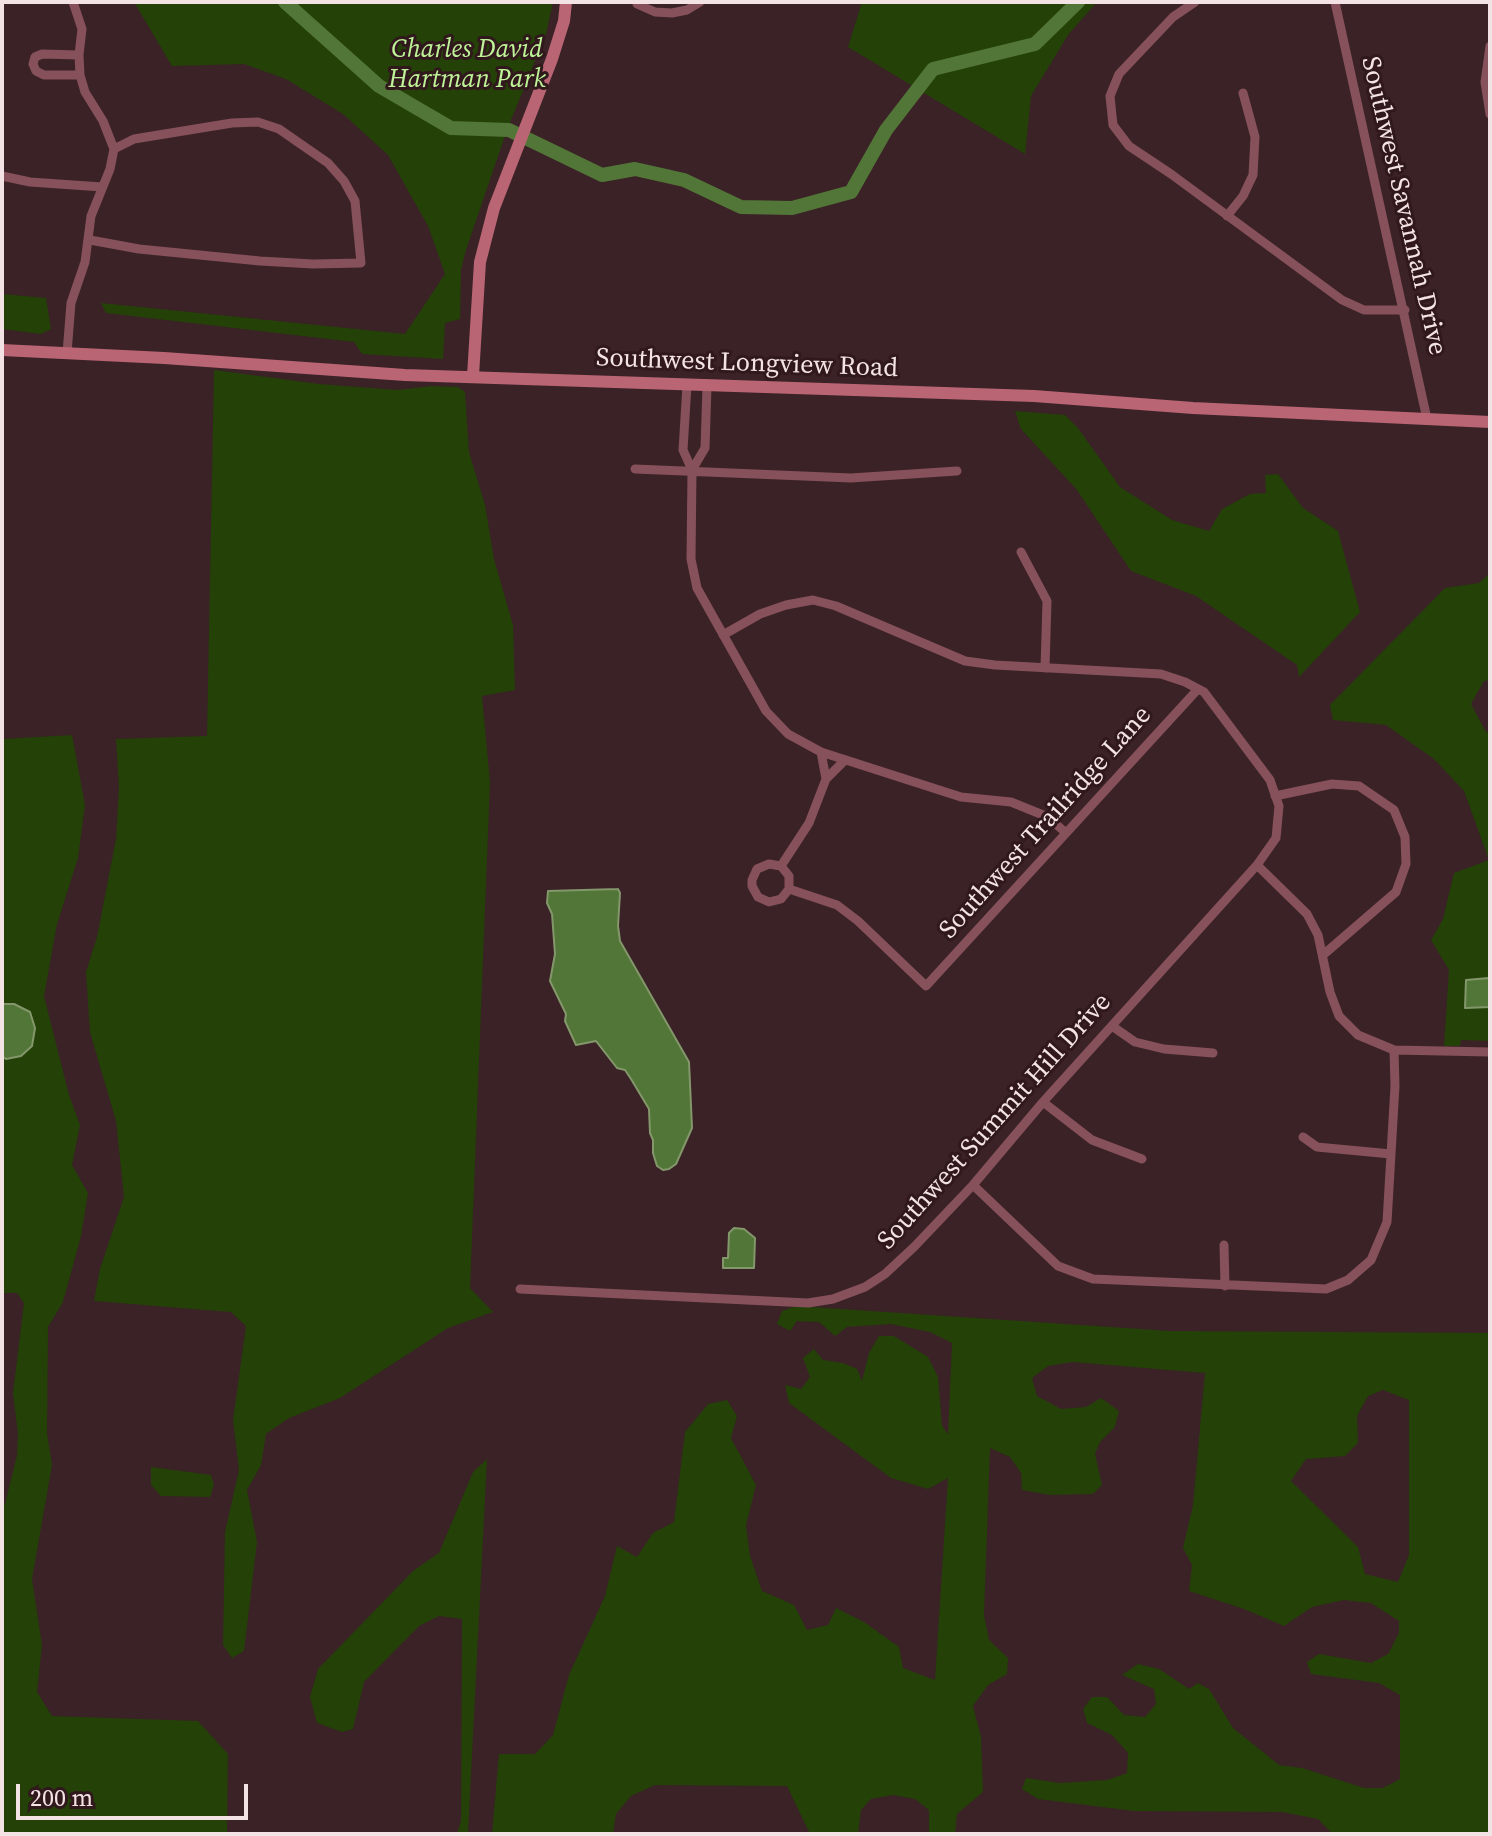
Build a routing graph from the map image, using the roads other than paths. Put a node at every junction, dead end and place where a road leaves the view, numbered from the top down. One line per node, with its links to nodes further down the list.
1 (73, 2): 8 (street)
2 (566, 2): 20 (street)
3 (700, 2): 6 (street)
4 (1195, 2): 15 (street)
5 (1335, 2): 17 (street, Southwest Savannah Drive)
6 (637, 4)
7 (1490, 46): 11 (street)
8 (79, 55): 9 (street); 9 (street)
9 (80, 75): 12 (street)
10 (1243, 93): 15 (street)
11 (1490, 114)
12 (114, 149): 14 (street); 16 (street)
13 (2, 176): 14 (street)
14 (102, 187): 16 (street)
15 (1227, 216): 17 (street)
16 (90, 240): 19 (street)
17 (1405, 310): 23 (street, Southwest Savannah Drive)
18 (2, 350): 19 (street, Southwest Longview Road)
19 (67, 353): 20 (street, Southwest Longview Road)
20 (473, 376): 21 (street, Southwest Longview Road)
21 (687, 385): 22 (street, Southwest Longview Road); 26 (street)
22 (707, 386): 23 (street, Southwest Longview Road); 26 (street)
23 (1427, 419): 24 (street, Southwest Longview Road)
24 (1490, 422)
25 (635, 469): 26 (street)
26 (692, 470): 27 (street); 29 (street)
27 (957, 471)
28 (1021, 552): 30 (street)
29 (723, 635): 30 (street); 32 (street)
30 (1045, 668): 31 (street)
31 (1198, 689): 35 (street); 36 (street, Southwest Trailridge Lane)
32 (821, 752): 33 (street); 34 (street)
33 (845, 760): 34 (street); 36 (street)
34 (826, 779): 38 (street)
35 (1275, 796): 37 (street, Southwest Summit Hill Drive); 40 (street)
36 (1066, 833): 39 (street, Southwest Trailridge Lane)
37 (1257, 865): 40 (street); 41 (street, Southwest Summit Hill Drive)
38 (781, 866): 39 (street); 39 (street)
39 (789, 889)
40 (1323, 955): 42 (street)
41 (1112, 1026): 44 (street); 45 (street, Southwest Summit Hill Drive)
42 (1394, 1050): 43 (street); 47 (street)
43 (1490, 1052)
44 (1213, 1053)
45 (1043, 1102): 48 (street); 49 (street, Southwest Summit Hill Drive)
46 (1303, 1137): 47 (street)
47 (1391, 1154): 51 (street)
48 (1142, 1159)
49 (973, 1185): 51 (street); 52 (street, Southwest Summit Hill Drive)
50 (1224, 1245): 51 (street)
51 (1225, 1286)
52 (520, 1289)

